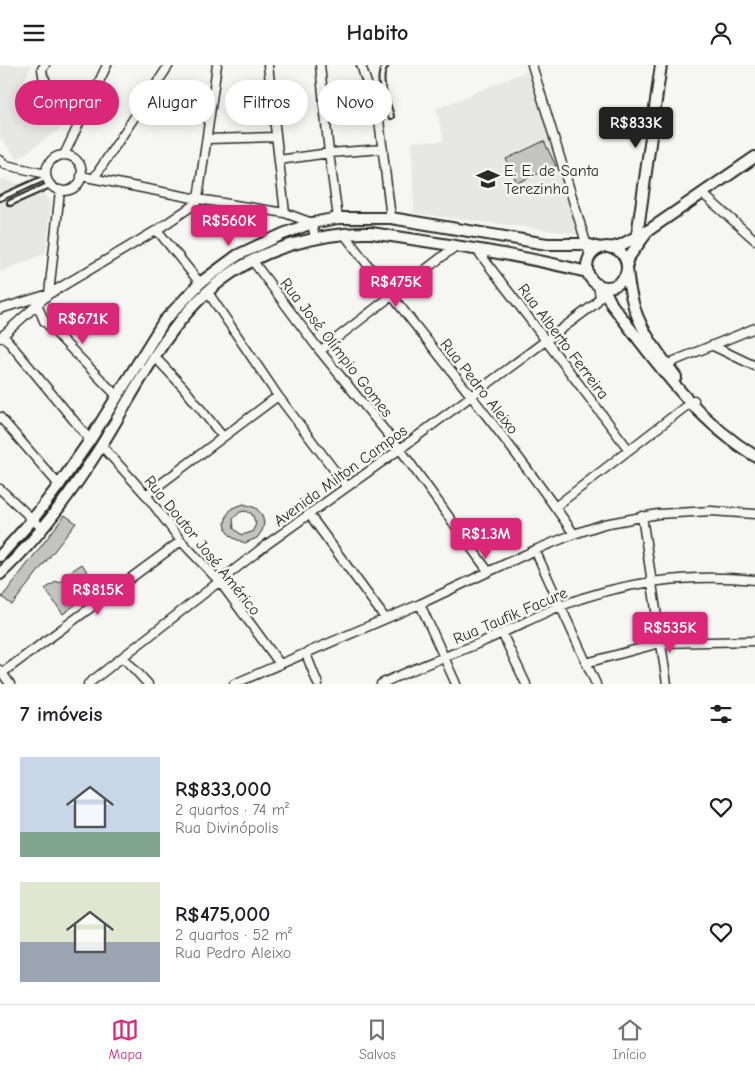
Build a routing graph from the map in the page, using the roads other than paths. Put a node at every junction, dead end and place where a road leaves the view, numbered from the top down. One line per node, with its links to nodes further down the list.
1 (45, 65): 11 (street)
2 (107, 65): 12 (street)
3 (169, 65): 25 (street)
4 (217, 65): 16 (street)
5 (268, 65): 15 (street)
6 (320, 65): 18 (street)
7 (361, 65): 17 (street)
8 (386, 65): 13 (lane)
9 (532, 65): 42 (street)
10 (660, 65): 39 (main road)
11 (45, 80)
12 (100, 80)
13 (381, 80)
14 (78, 125): 19 (street)
15 (276, 137): 16 (street); 21 (street)
16 (207, 139): 30 (street)
17 (383, 149): 18 (street); 34 (street)
18 (328, 153): 21 (street); 33 (street)
19 (64, 155): 23 (street); 24 (street)
20 (755, 157): 28 (main road)
21 (280, 160): 32 (street)
22 (2, 163): 23 (street)
23 (46, 175): 26 (street); 29 (lane)
24 (81, 176): 25 (street); 27 (street)
25 (94, 178): 30 (street)
26 (50, 185): 27 (street); 31 (lane)
27 (60, 190): 54 (street)
28 (703, 194): 37 (main road); 41 (street)
29 (0, 198)
30 (198, 199): 32 (street); 36 (street)
31 (10, 203)
32 (285, 213): 35 (street)
33 (338, 218): 34 (main road); 35 (main road)
34 (392, 218): 42 (main road)
35 (312, 223): 40 (street); 51 (main road)
36 (157, 229): 51 (street); 54 (street)
37 (649, 230): 39 (main road); 49 (main road)
38 (344, 234): 40 (main road); 43 (main road); 55 (street, Rua Pedro Aleixo)
39 (637, 236): 45 (main road)
40 (315, 237): 48 (main road)
41 (755, 240)
42 (586, 244): 44 (main road); 47 (street)
43 (456, 246): 46 (main road); 55 (street)
44 (600, 248): 45 (main road); 47 (main road)
45 (612, 248): 49 (main road)
46 (477, 250): 50 (main road); 60 (street, Rua Alberto Ferreira)
47 (590, 256): 50 (main road)
48 (252, 260): 53 (main road); 62 (street, Rua José Olímpio Gomes)
49 (626, 264): 52 (main road); 65 (main road)
50 (587, 272): 52 (main road)
51 (200, 283): 66 (main road)
52 (600, 286): 60 (street, Avenida Milton Campos); 65 (main road)
53 (207, 291): 63 (main road); 68 (street)
54 (49, 294): 56 (street); 57 (street)
55 (392, 297): 62 (street); 67 (street, Rua Pedro Aleixo)
56 (37, 304): 59 (street); 66 (street)
57 (0, 309)
58 (755, 328): 61 (street)
59 (1, 337): 72 (street)
60 (545, 340): 67 (street, Avenida Milton Campos); 76 (street, Rua Alberto Ferreira)
61 (713, 346): 64 (street); 65 (street)
62 (320, 351): 74 (street, Rua José Olímpio Gomes)
63 (154, 356): 71 (street); 73 (main road)
64 (755, 365)
65 (665, 367): 69 (main road)
66 (116, 395): 72 (main road)
67 (471, 395): 74 (street, Avenida Milton Campos); 84 (street, Rua Pedro Aleixo)
68 (278, 396): 71 (street); 81 (street)
69 (692, 401): 75 (main road); 76 (street); 77 (main road)
70 (0, 417): 80 (street)
71 (223, 437): 83 (street)
72 (90, 440): 78 (main road)
73 (101, 445): 79 (main road); 83 (street, Rua Doutor José Américo)
74 (400, 449): 81 (street, Avenida Milton Campos); 94 (street, Rua José Olímpio Gomes)
75 (755, 449)
76 (628, 450): 84 (street)
77 (755, 456)
78 (66, 474): 79 (main road); 80 (main road)
79 (78, 481): 89 (main road)
80 (59, 485): 88 (main road)
81 (347, 487): 85 (street, Avenida Milton Campos)
82 (0, 489): 88 (street)
83 (146, 495): 91 (street, Rua Doutor José Américo)
84 (555, 507): 90 (street, Rua Pedro Aleixo)
85 (309, 514): 98 (street, Avenida Milton Campos); 101 (street)
86 (755, 514): 87 (street)
87 (642, 516): 90 (street); 97 (street)
88 (33, 519): 89 (street); 93 (main road)
89 (42, 528): 95 (main road)
90 (574, 533): 92 (street)
91 (181, 541): 98 (street, Rua Doutor José Américo); 110 (street)
92 (535, 550): 94 (street); 100 (street)
93 (0, 556)
94 (488, 571): 99 (street)
95 (0, 574)
96 (755, 580): 97 (street, Rua Taufik Facure)
97 (653, 581): 100 (street, Rua Taufik Facure); 104 (street)
98 (220, 582): 106 (street, Avenida Milton Campos); 109 (street, Rua Doutor José Américo)
99 (420, 605): 101 (street); 107 (street)
100 (559, 607): 102 (street, Rua Taufik Facure); 108 (street)
101 (385, 618): 105 (street)
102 (502, 633): 107 (street, Rua Taufik Facure); 118 (street)
103 (755, 641): 104 (street)
104 (660, 643): 108 (street); 120 (street)
105 (306, 654): 109 (street); 116 (street)
106 (123, 657): 113 (street, Avenida Milton Campos); 114 (street)
107 (444, 658): 111 (street, Rua Taufik Facure); 117 (street)
108 (586, 663): 119 (street)
109 (280, 664): 115 (street)
110 (1, 671): 112 (street)
111 (384, 683)
112 (10, 684)
113 (88, 684)
114 (148, 684)
115 (234, 684)
116 (318, 684)
117 (456, 684)
118 (526, 684)
119 (596, 684)
120 (668, 684)

